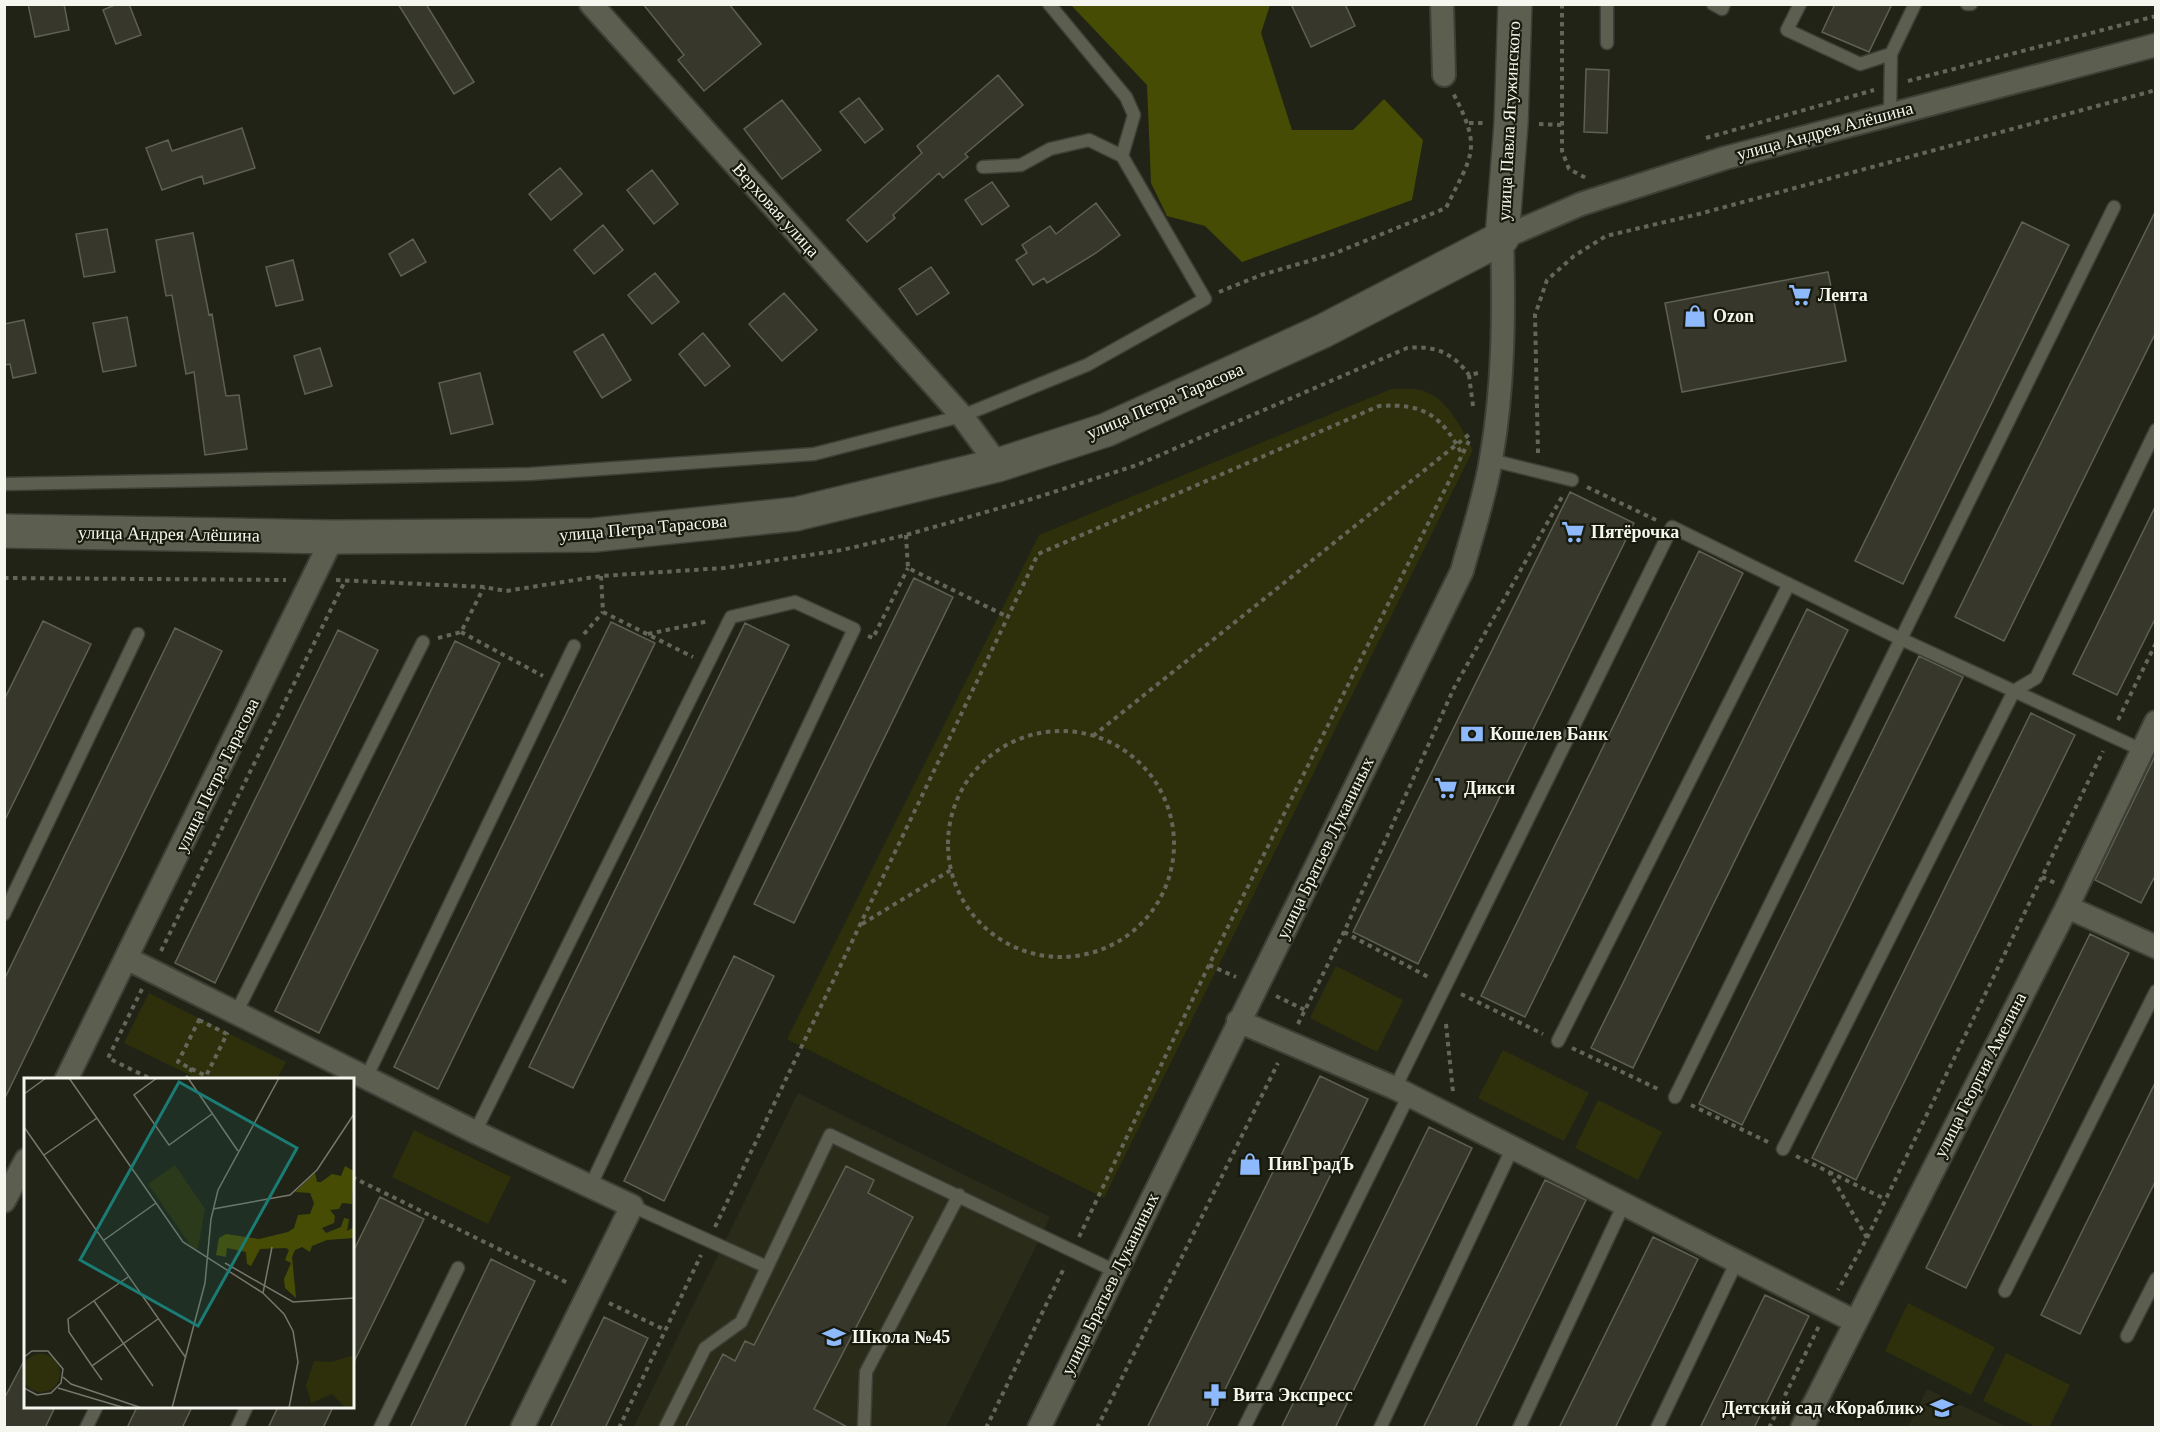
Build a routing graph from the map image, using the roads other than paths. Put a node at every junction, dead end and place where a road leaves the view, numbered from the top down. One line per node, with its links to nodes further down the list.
1 (591, 4): 19 (street, Верховая улица)
2 (1049, 4): 15 (lane)
3 (1442, 4): 13 (street)
4 (1515, 4): 18 (street, улица Павла Ягужинского)
5 (1607, 4): 10 (lane)
6 (1713, 4): 7 (lane)
7 (1724, 4)
8 (1800, 4): 12 (lane)
9 (1915, 4): 12 (lane)
10 (1606, 43)
11 (2156, 45): 14 (street, улица Андрея Алёшина)
12 (1891, 54): 14 (lane)
13 (1444, 75)
14 (1890, 113): 18 (street, улица Андрея Алёшина)
15 (1122, 156): 16 (lane); 19 (lane)
16 (983, 167)
17 (2114, 207): 29 (lane)
18 (1502, 238): 21 (street, улица Братьев Луканиных); 22 (street, улица Петра Тарасова)
19 (962, 416): 22 (street, Верховая улица); 24 (lane)
20 (2156, 430): 32 (lane)
21 (1491, 460): 23 (lane); 41 (street, улица Братьев Луканиных)
22 (998, 465): 26 (street, улица Петра Тарасова)
23 (1572, 480)
24 (4, 484)
25 (4, 531): 26 (street, улица Андрея Алёшина)
26 (333, 537): 38 (street, улица Петра Тарасова)
27 (1789, 584): 29 (lane); 42 (lane); 45 (lane)
28 (138, 634): 36 (lane)
29 (1901, 639): 32 (lane); 46 (lane)
30 (423, 642): 40 (lane)
31 (574, 646): 44 (lane)
32 (2014, 691): 34 (lane); 49 (lane)
33 (2156, 722): 34 (street, улица Георгия Амелина)
34 (2142, 750): 35 (street, улица Георгия Амелина)
35 (2067, 908): 37 (street); 62 (street, улица Георгия Амелина)
36 (4, 914)
37 (2156, 947)
38 (128, 959): 40 (street); 43 (street, улица Петра Тарасова)
39 (2156, 991): 61 (lane)
40 (236, 1013): 44 (street)
41 (1238, 1021): 45 (street); 59 (street, улица Братьев Луканиных)
42 (1558, 1041)
43 (67, 1078)
44 (366, 1078): 47 (street)
45 (1402, 1091): 48 (street); 73 (lane)
46 (1675, 1097)
47 (475, 1132): 51 (street); 51 (lane)
48 (1513, 1147): 54 (street); 74 (lane)
49 (1783, 1149)
50 (24, 1163): 52 (street)
51 (590, 1187): 55 (street)
52 (7, 1188)
53 (959, 1195): 57 (lane); 59 (lane); 71 (lane)
54 (1624, 1204): 56 (street); 75 (lane)
55 (632, 1206): 57 (lane); 69 (street)
56 (1737, 1261): 62 (street); 76 (lane)
57 (767, 1267): 70 (lane)
58 (458, 1268): 68 (lane)
59 (1117, 1272): 72 (street, улица Братьев Луканиных)
60 (2156, 1279): 63 (lane)
61 (2005, 1292)
62 (1854, 1321): 77 (street, улица Георгия Амелина)
63 (2127, 1336)
64 (96, 1408): 66 (lane)
65 (247, 1408): 67 (lane)
66 (86, 1428)
67 (237, 1428)
68 (380, 1428)
69 (522, 1428)
70 (665, 1428)
71 (864, 1428)
72 (1039, 1428)
73 (1244, 1428)
74 (1380, 1428)
75 (1519, 1428)
76 (1657, 1428)
77 (1802, 1428)

